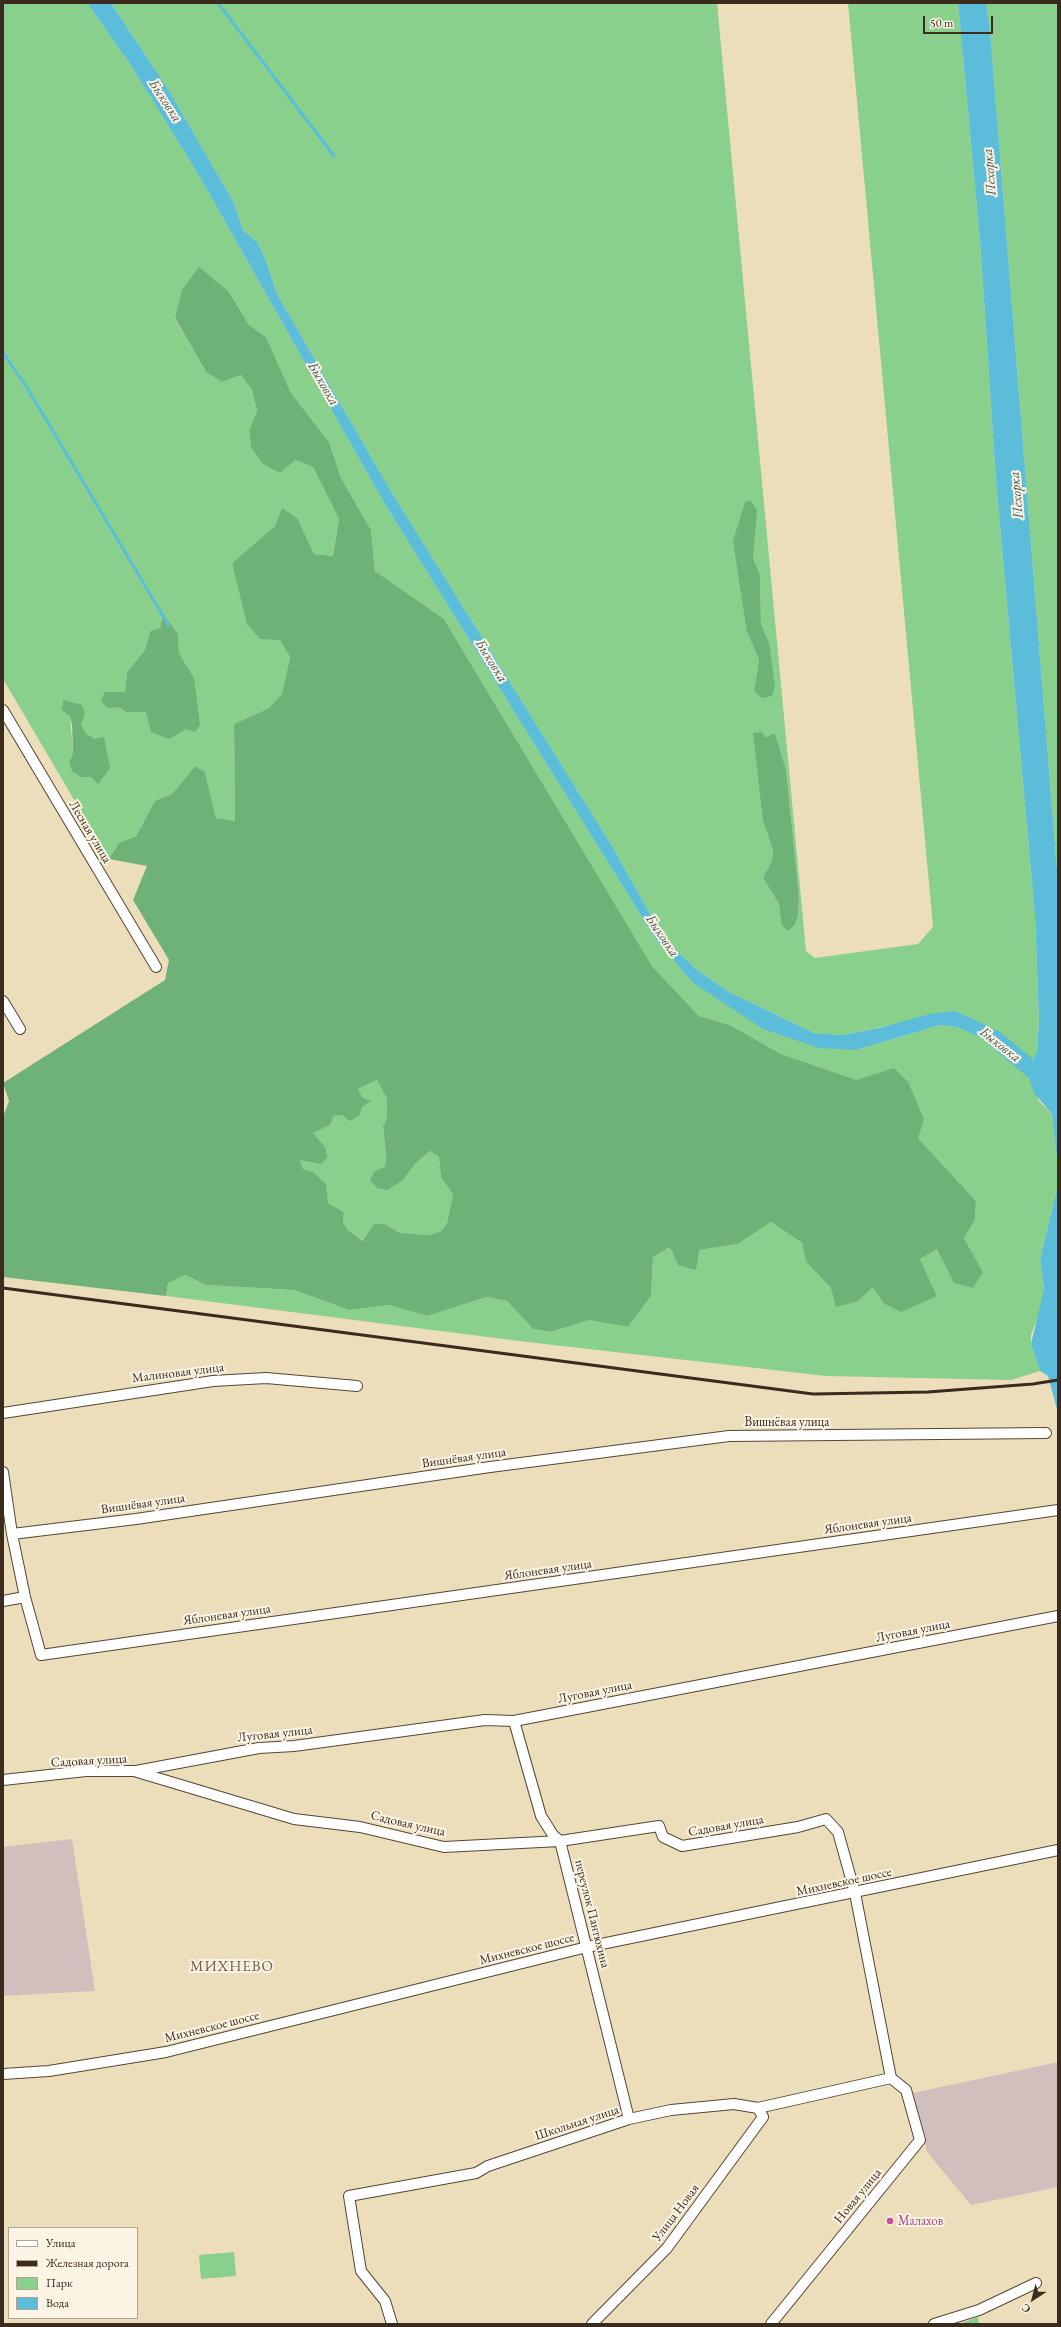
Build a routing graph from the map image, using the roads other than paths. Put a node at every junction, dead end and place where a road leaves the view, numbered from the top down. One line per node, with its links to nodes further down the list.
1 (3, 710): 2 (street, Лесная улица)
2 (156, 967)
3 (3, 1001): 4 (street)
4 (20, 1029)
5 (357, 1386): 6 (street, Малиновая улица)
6 (3, 1413)
7 (1046, 1433): 10 (street, Вишнёвая улица)
8 (3, 1472): 10 (street)
9 (1058, 1510): 11 (street, Яблоневая улица)
10 (12, 1534): 11 (street)
11 (25, 1597): 12 (street)
12 (3, 1601)
13 (1058, 1616): 14 (street, Луговая улица)
14 (514, 1721): 15 (street, Луговая улица); 17 (street, переулок Пантюхина)
15 (134, 1771): 16 (street, Садовая улица); 17 (street, Садовая улица)
16 (3, 1780)
17 (560, 1841): 19 (street, Садовая улица); 20 (street, переулок Пантюхина)
18 (1058, 1850): 19 (street, Михневское шоссе)
19 (855, 1893): 20 (street, Михневское шоссе); 22 (street)
20 (587, 1947): 21 (street, Михневское шоссе); 24 (street, переулок Пантюхина)
21 (3, 2074)
22 (891, 2078): 23 (street, Школьная улица); 28 (street, Новая улица)
23 (758, 2108): 24 (street, Школьная улица); 27 (street, Улица Новая)
24 (629, 2119): 26 (street, Школьная улица)
25 (1036, 2283): 29 (street)
26 (392, 2324)
27 (592, 2324)
28 (771, 2324)
29 (934, 2324)

